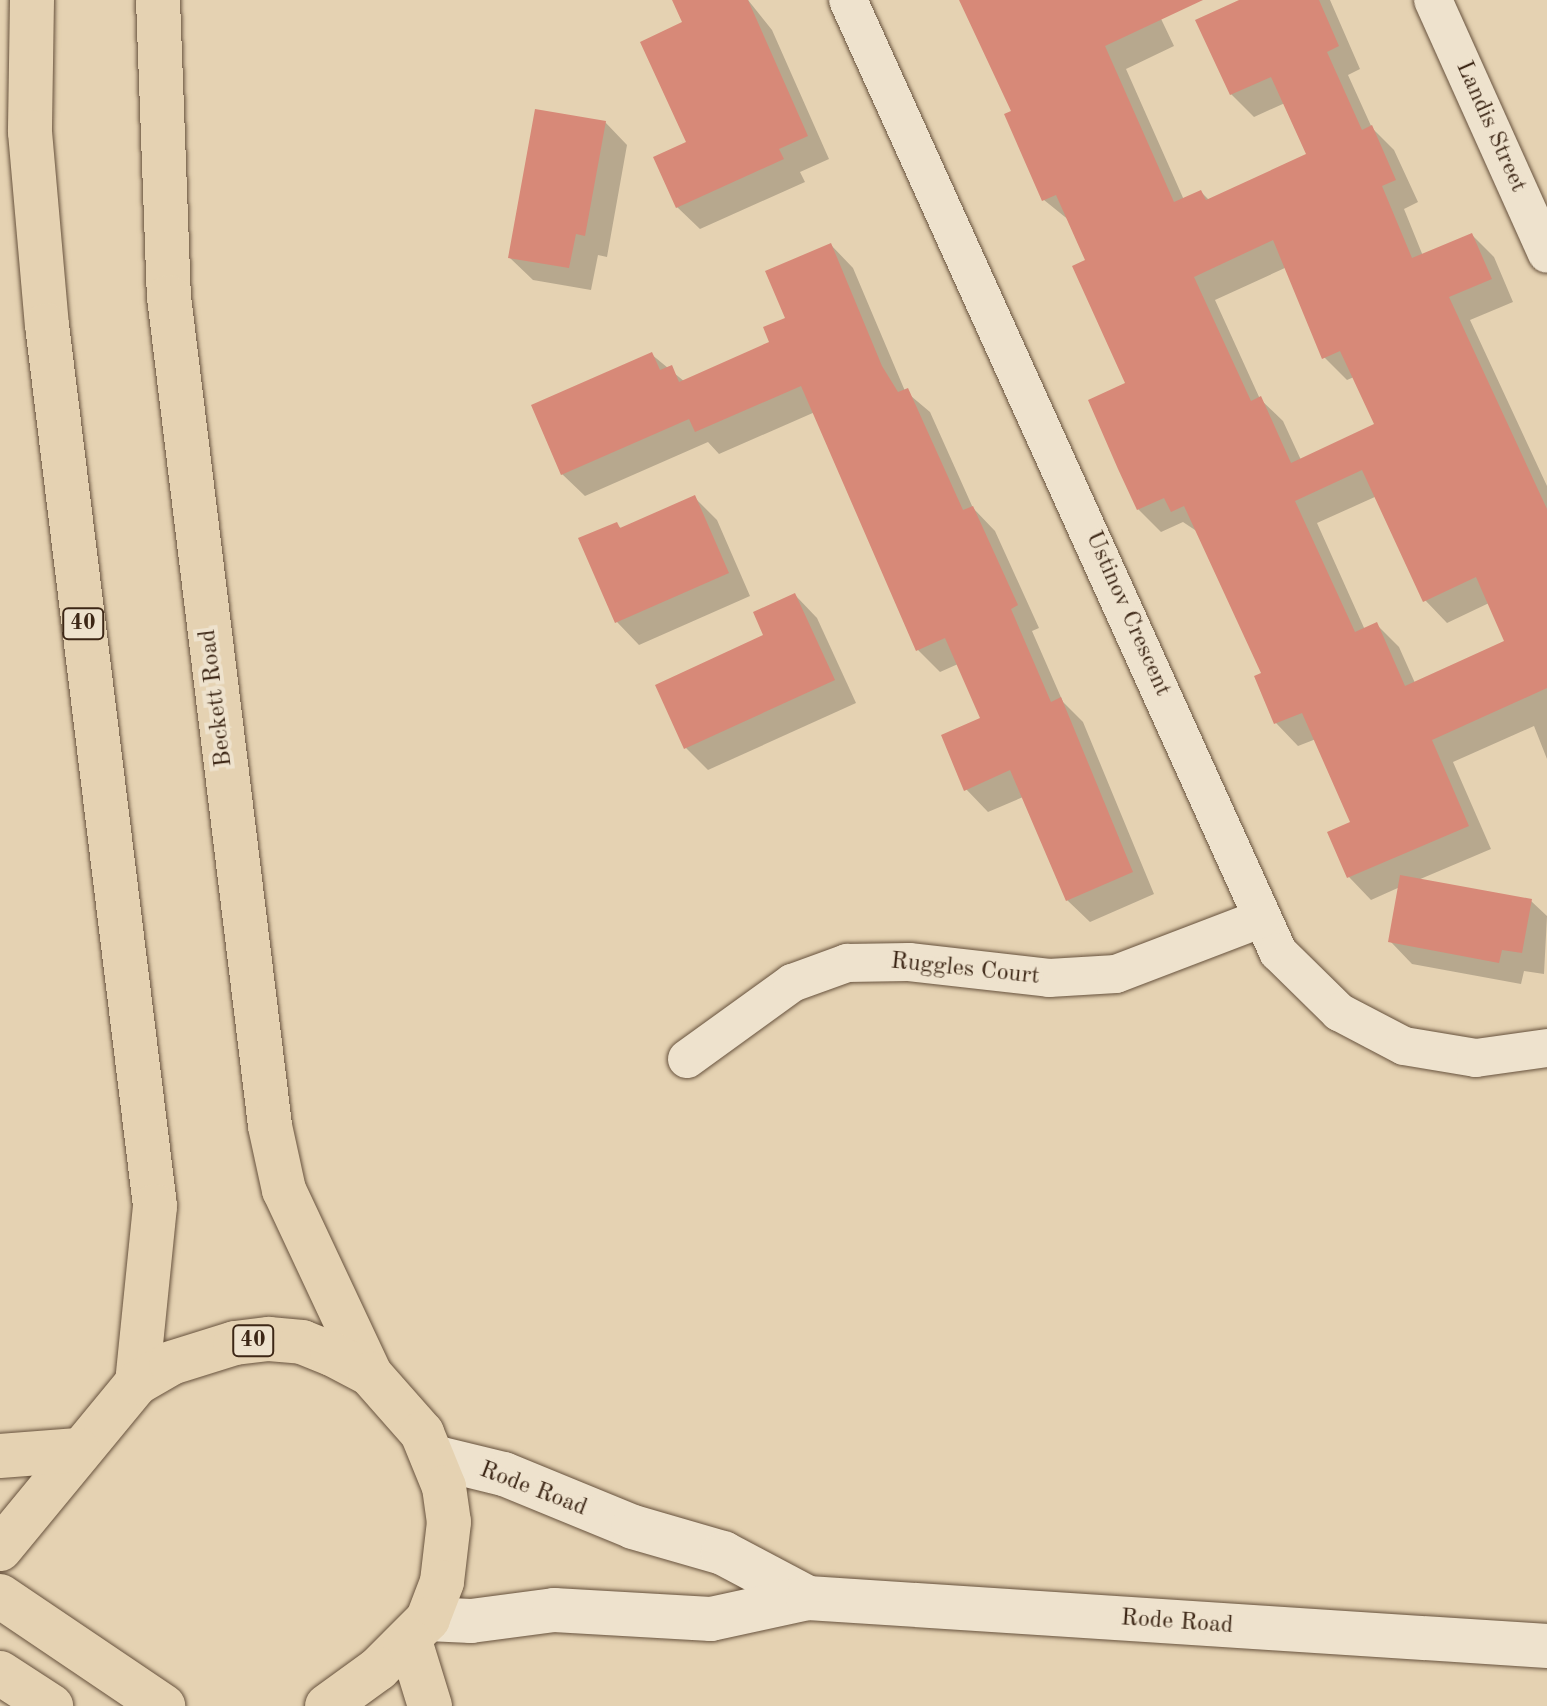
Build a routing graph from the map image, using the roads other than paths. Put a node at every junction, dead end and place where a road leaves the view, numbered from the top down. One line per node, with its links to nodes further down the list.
1 (32, 0): 10 (main road, 40)
2 (158, 0): 9 (main road, Beckett Road / 40)
3 (848, 0): 6 (street, Ustinov Crescent)
4 (1433, 0): 5 (street, Landis Street)
5 (1547, 254)
6 (1260, 919): 7 (street, Ustinov Crescent); 8 (street, Ruggles Court)
7 (1547, 1048)
8 (687, 1059)
9 (370, 1374): 10 (main road, 40); 13 (main road, 40)
10 (137, 1383): 11 (main road, 40)
11 (78, 1450): 12 (main road); 14 (main road, 40)
12 (0, 1456)
13 (434, 1457): 16 (main road, Rode Road); 17 (main road, 40)
14 (0, 1549)
15 (0, 1596): 21 (main road)
16 (808, 1598): 17 (main road, Rode Road); 18 (main road, Rode Road)
17 (419, 1630): 22 (main road); 23 (main road)
18 (1547, 1646)
19 (0, 1673): 20 (main road)
20 (51, 1706)
21 (163, 1706)
22 (327, 1706)
23 (430, 1706)

